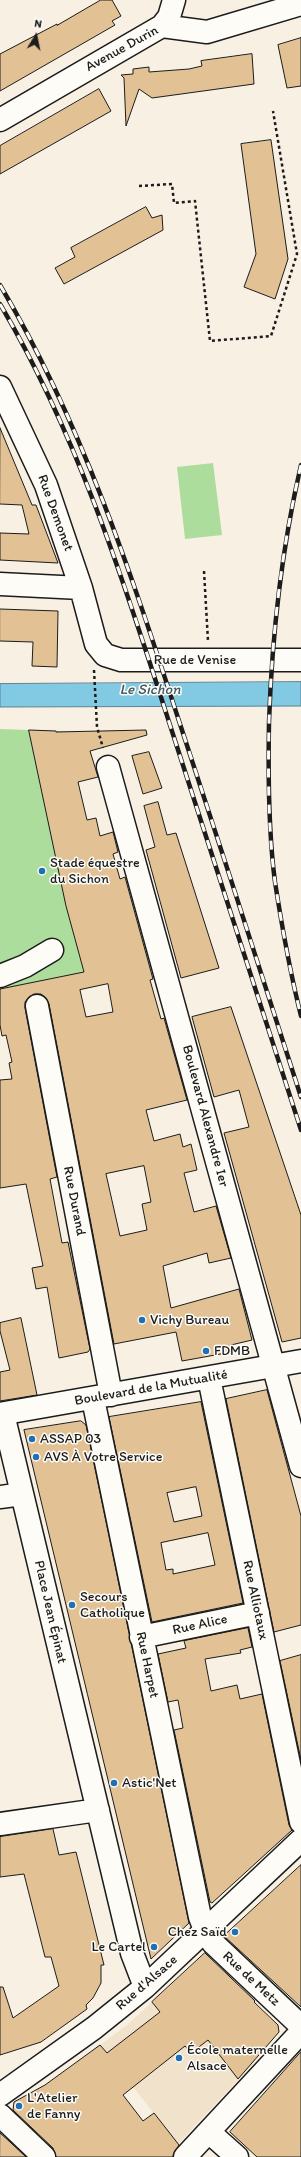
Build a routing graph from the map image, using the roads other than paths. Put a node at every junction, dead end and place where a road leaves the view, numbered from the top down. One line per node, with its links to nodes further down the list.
1 (174, 0): 3 (street)
2 (301, 4): 3 (street, Avenue Durin)
3 (162, 26): 4 (street, Avenue Durin)
4 (0, 120)
5 (0, 387): 6 (street, Rue Demonet)
6 (8, 419): 8 (street, Rue Demonet)
7 (0, 584): 8 (street)
8 (81, 588): 9 (street, Rue Demonet)
9 (96, 644): 10 (street, Rue de Venise)
10 (301, 660)
11 (108, 766): 16 (street, Boulevard Alexandre Ier)
12 (52, 950): 13 (street)
13 (0, 976)
14 (37, 1006): 18 (street, Rue Durand)
15 (301, 1361): 16 (street, Boulevard de la Mutualité)
16 (274, 1367): 17 (street, Boulevard de la Mutualité); 20 (street, Boulevard Alexandre Ier)
17 (209, 1378): 18 (street, Boulevard de la Mutualité); 23 (street, Rue Alliotaux)
18 (102, 1397): 19 (street, Boulevard de la Mutualité); 24 (street, Rue Harpet)
19 (1, 1414): 21 (street, Place Jean Épinat)
20 (301, 1466)
21 (22, 1494): 22 (street); 25 (street, Place Jean Épinat)
22 (0, 1497)
23 (258, 1613): 24 (street, Rue Alice); 26 (street, Rue Alliotaux)
24 (141, 1637): 29 (street, Rue Harpet)
25 (98, 1810): 27 (street); 30 (street, Place Jean Épinat)
26 (301, 1822)
27 (0, 1824)
28 (301, 1840): 29 (street, Rue d'Alsace)
29 (205, 1930): 30 (street, Rue d'Alsace); 31 (street, Rue de Metz)
30 (145, 1987): 33 (street, Rue d'Alsace)
31 (301, 2026)
32 (301, 2032): 35 (street)
33 (2, 2090)
34 (0, 2115): 36 (street)
35 (209, 2132): 37 (street); 38 (street)
36 (44, 2157)
37 (185, 2157)
38 (237, 2157)

